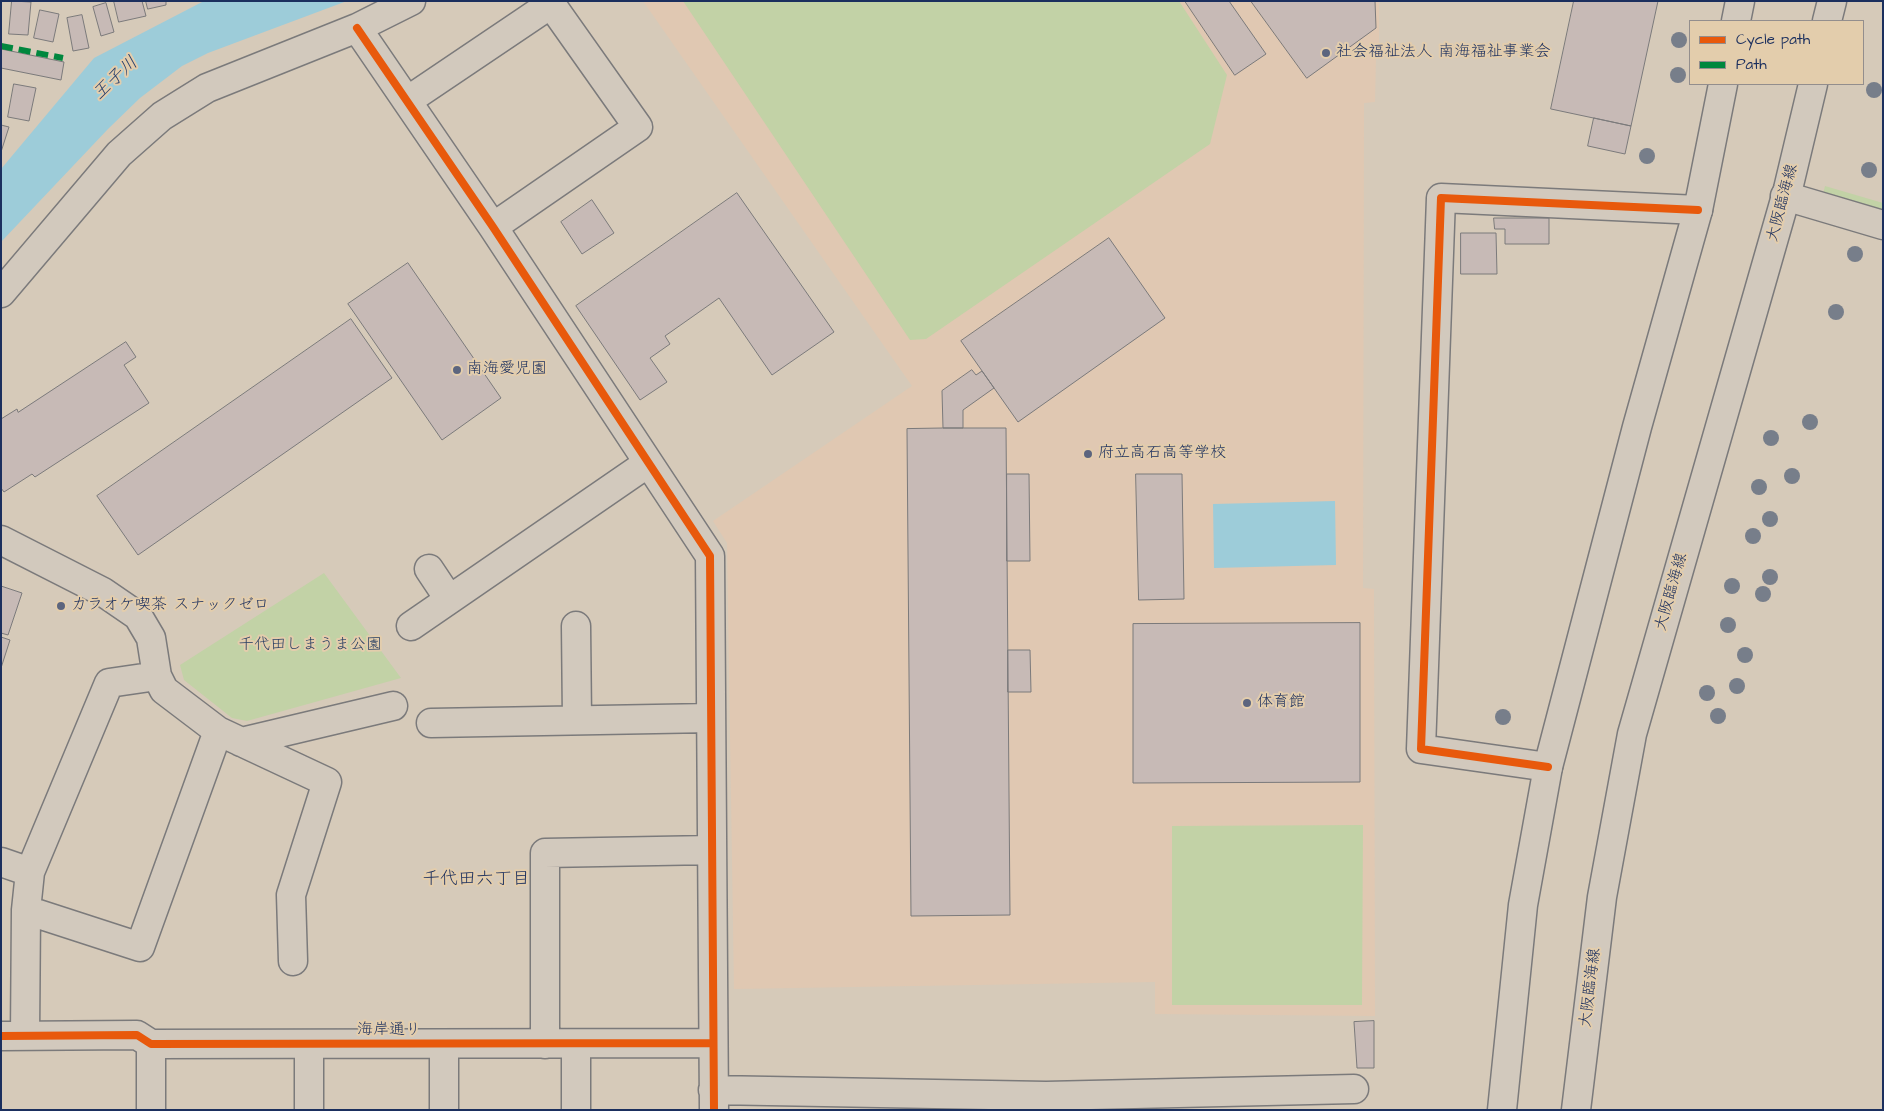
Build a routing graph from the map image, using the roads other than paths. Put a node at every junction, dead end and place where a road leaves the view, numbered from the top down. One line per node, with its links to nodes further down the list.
1 (411, 1): 6 (street)
2 (1740, 1): 4 (street)
3 (1832, 1): 5 (street)
4 (1736, 20)
5 (1827, 20)
6 (357, 28): 9 (street); 14 (street)
7 (1723, 85): 11 (street)
8 (1812, 85): 10 (street, 大阪臨海線)
9 (407, 101): 13 (street); 13 (street)
10 (1786, 196): 12 (street); 50 (street, 大阪臨海線)
11 (1698, 210): 27 (street); 27 (street)
12 (1883, 225)
13 (493, 227): 15 (street)
14 (1, 293)
15 (648, 462): 18 (street); 23 (street)
16 (1, 540): 21 (street)
17 (429, 569): 18 (street)
18 (450, 600): 19 (street)
19 (411, 626)
20 (576, 626): 24 (street)
21 (157, 676): 26 (street); 30 (street)
22 (393, 706): 26 (street)
23 (710, 718): 24 (street); 28 (street)
24 (577, 720): 25 (street)
25 (431, 723)
26 (230, 736): 31 (street); 32 (street)
27 (1548, 767): 49 (street)
28 (712, 850): 34 (street); 36 (street)
29 (1, 862): 30 (street)
30 (30, 872): 31 (street)
31 (26, 910): 33 (street)
32 (293, 961)
33 (13, 1036): 35 (street, 海岸通り)
34 (713, 1043): 37 (street, 海岸通り); 41 (street)
35 (151, 1044): 39 (street, 海岸通り); 45 (street)
36 (545, 1044): 37 (street, 海岸通り); 38 (street, 海岸通り)
37 (576, 1044): 48 (street)
38 (444, 1045): 39 (street, 海岸通り); 47 (street)
39 (309, 1046): 46 (street)
40 (1354, 1089): 42 (street)
41 (713, 1100): 44 (street)
42 (1309, 1100): 43 (street)
43 (1187, 1101): 44 (street)
44 (1046, 1103)
45 (151, 1110)
46 (309, 1110)
47 (444, 1110)
48 (576, 1110)
49 (1502, 1110)
50 (1576, 1110)

